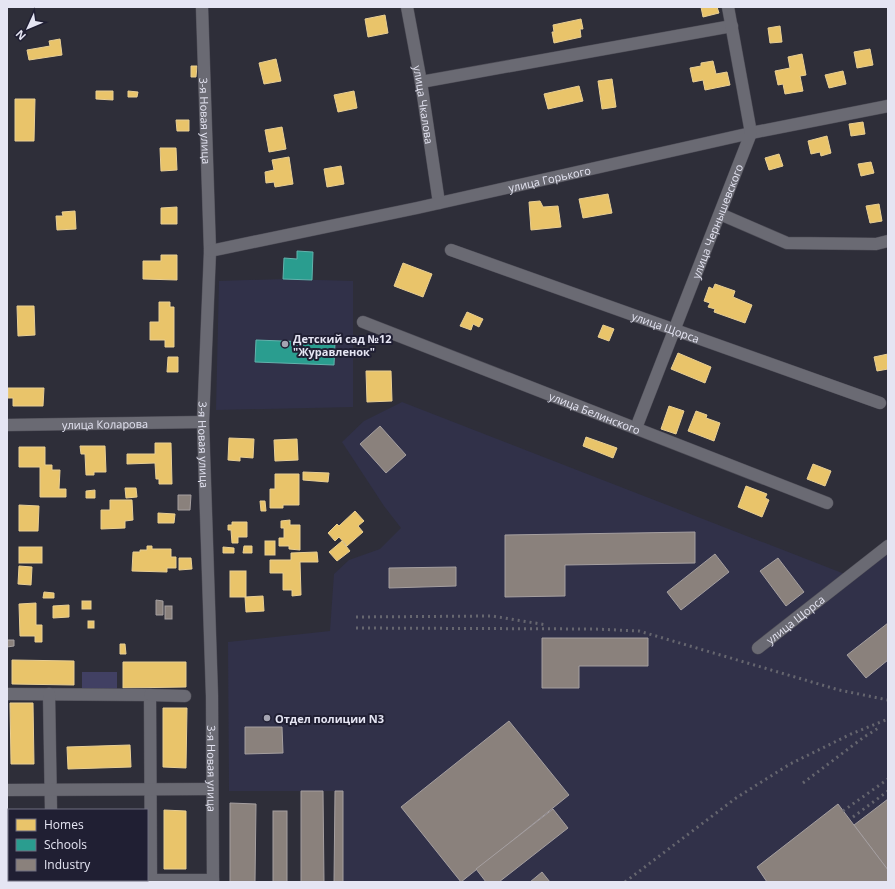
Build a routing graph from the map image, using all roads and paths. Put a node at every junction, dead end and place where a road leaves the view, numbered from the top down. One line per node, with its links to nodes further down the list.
1 (202, 7): 12 (street, 3-я Новая улица)
2 (407, 7): 5 (street, улица Чкалова)
3 (728, 7): 4 (street)
4 (732, 26): 5 (street); 7 (street)
5 (421, 82): 8 (street, улица Чкалова)
6 (888, 106): 7 (street, улица Горького)
7 (752, 133): 8 (street, улица Горького); 9 (street, улица Чернышевского)
8 (439, 203): 12 (street, улица Горького)
9 (720, 214): 10 (street); 14 (street, улица Чернышевского)
10 (888, 241)
11 (451, 250): 14 (street, улица Щорса)
12 (210, 251): 16 (street, 3-я Новая улица)
13 (363, 322): 18 (street, улица Белинского)
14 (675, 329): 15 (street, улица Щорса); 18 (street, улица Чернышевского)
15 (880, 403)
16 (203, 422): 17 (street, улица Коларова); 27 (street, 3-я Новая улица)
17 (7, 425)
18 (636, 428): 19 (street, улица Белинского)
19 (827, 503)
20 (888, 546): 21 (street, улица Щорса)
21 (758, 648)
22 (7, 694): 23 (street)
23 (49, 694): 24 (street); 29 (street)
24 (150, 695): 25 (street); 26 (street)
25 (185, 696)
26 (151, 789): 27 (street); 29 (street); 31 (street)
27 (212, 789): 32 (street, 3-я Новая улица)
28 (7, 790): 29 (street)
29 (51, 790): 30 (street)
30 (51, 809)
31 (151, 880): 32 (street)
32 (213, 881)

